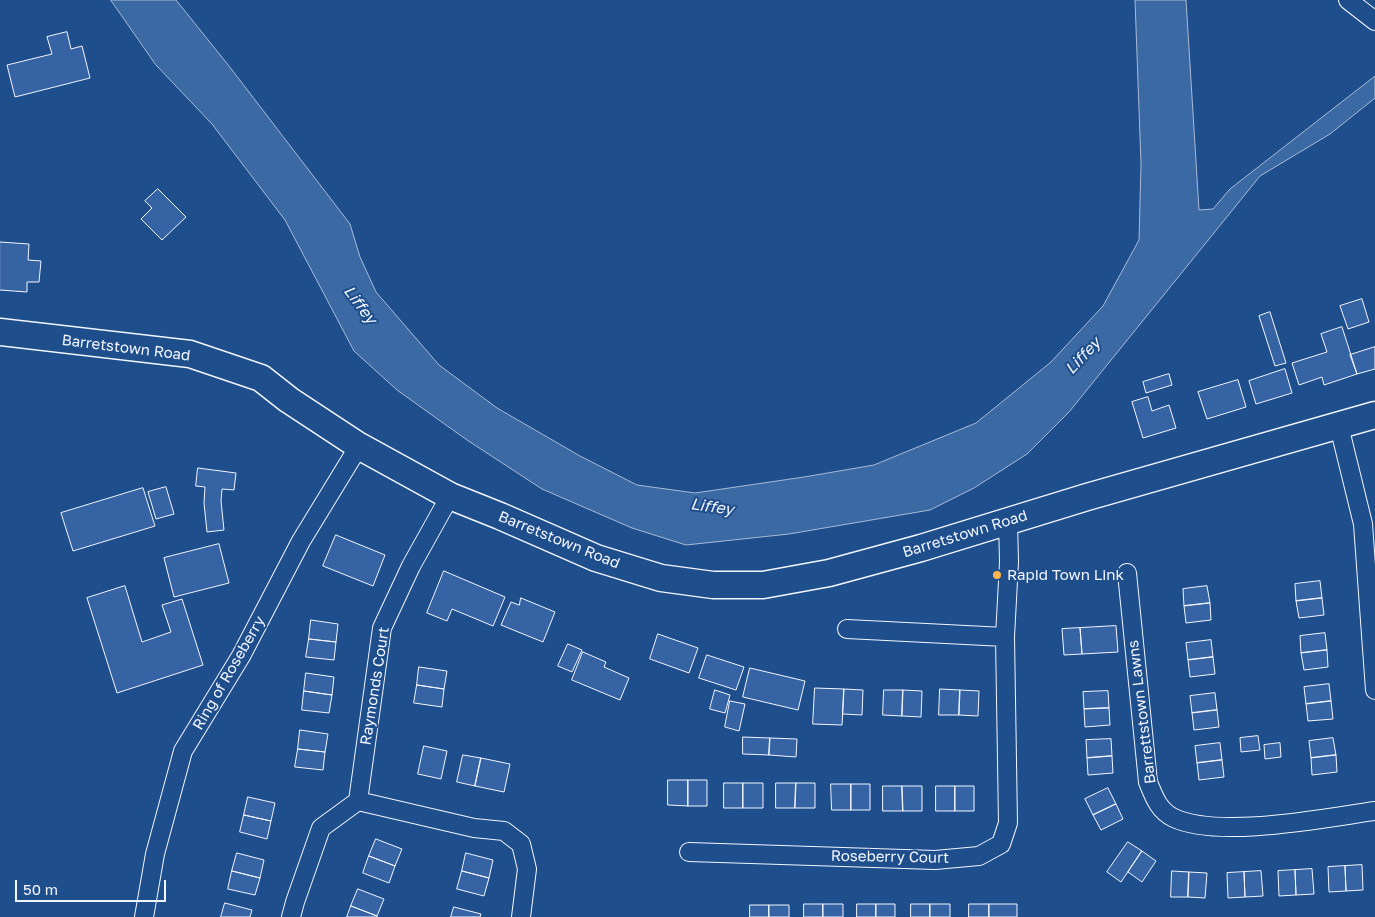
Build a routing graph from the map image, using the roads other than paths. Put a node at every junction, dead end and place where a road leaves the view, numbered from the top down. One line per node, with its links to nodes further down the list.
1 (1348, 0): 2 (street)
2 (1375, 21)
3 (0, 332): 6 (street, Barretstown Road)
4 (1375, 415): 5 (street, Barretstown Road)
5 (1339, 426): 8 (street, Barretstown Road); 12 (street)
6 (360, 446): 7 (street, Barretstown Road); 16 (street, Ring of Roseberry)
7 (450, 496): 8 (street, Barretstown Road); 13 (street, Raymonds Court)
8 (1008, 521): 11 (street, Roseberry Court)
9 (1127, 573): 14 (street, Barrettstown Lawns)
10 (847, 630): 11 (street)
11 (1005, 637): 15 (street, Roseberry Court)
12 (1375, 690)
13 (358, 801): 17 (street); 18 (street)
14 (1375, 811)
15 (689, 852)
16 (144, 917)
17 (291, 917)
18 (521, 917)

